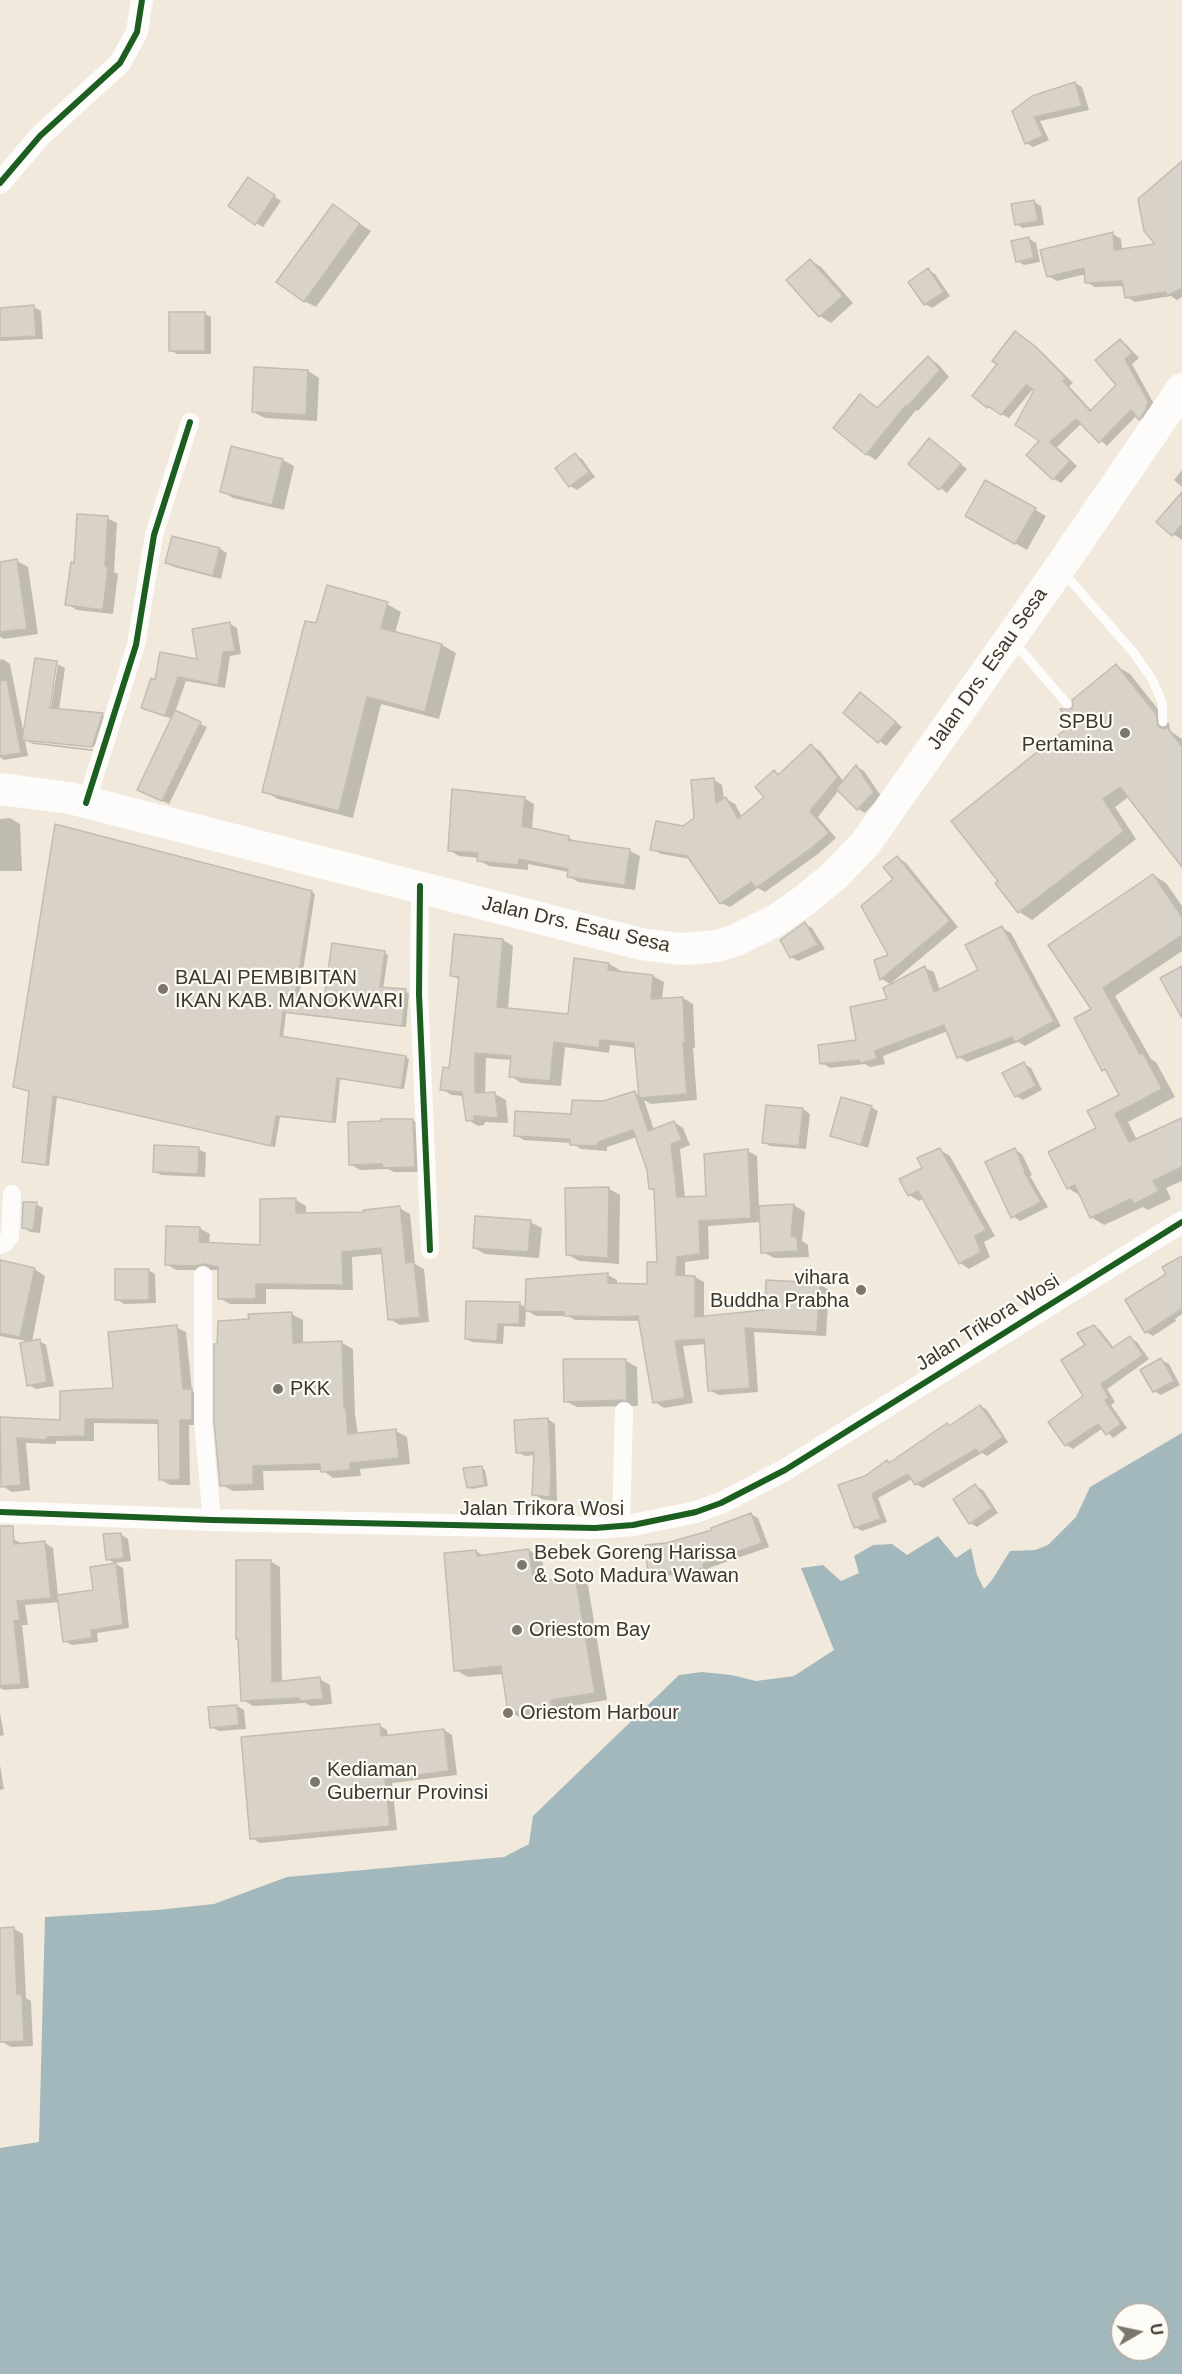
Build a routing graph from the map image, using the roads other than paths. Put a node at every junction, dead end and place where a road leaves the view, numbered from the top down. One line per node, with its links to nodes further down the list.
1 (142, 0): 2 (street)
2 (0, 183)
3 (1182, 389): 5 (highway, Jalan Drs. Esau Sesa)
4 (190, 422): 10 (street)
5 (1059, 568): 6 (highway, Jalan Drs. Esau Sesa); 8 (lane)
6 (1010, 638): 7 (lane); 11 (highway, Jalan Drs. Esau Sesa)
7 (1067, 704)
8 (1162, 722)
9 (0, 789): 10 (highway, Jalan Drs. Esau Sesa)
10 (86, 803): 11 (highway, Jalan Drs. Esau Sesa)
11 (420, 886): 15 (street)
12 (12, 1194): 14 (street)
13 (1182, 1222): 20 (street, Jalan Trikora Wosi)
14 (0, 1245)
15 (430, 1250)
16 (203, 1275): 19 (street)
17 (624, 1411): 20 (street)
18 (0, 1512): 19 (street, Jalan Trikora Wosi)
19 (212, 1520): 20 (street, Jalan Trikora Wosi)
20 (621, 1526)

